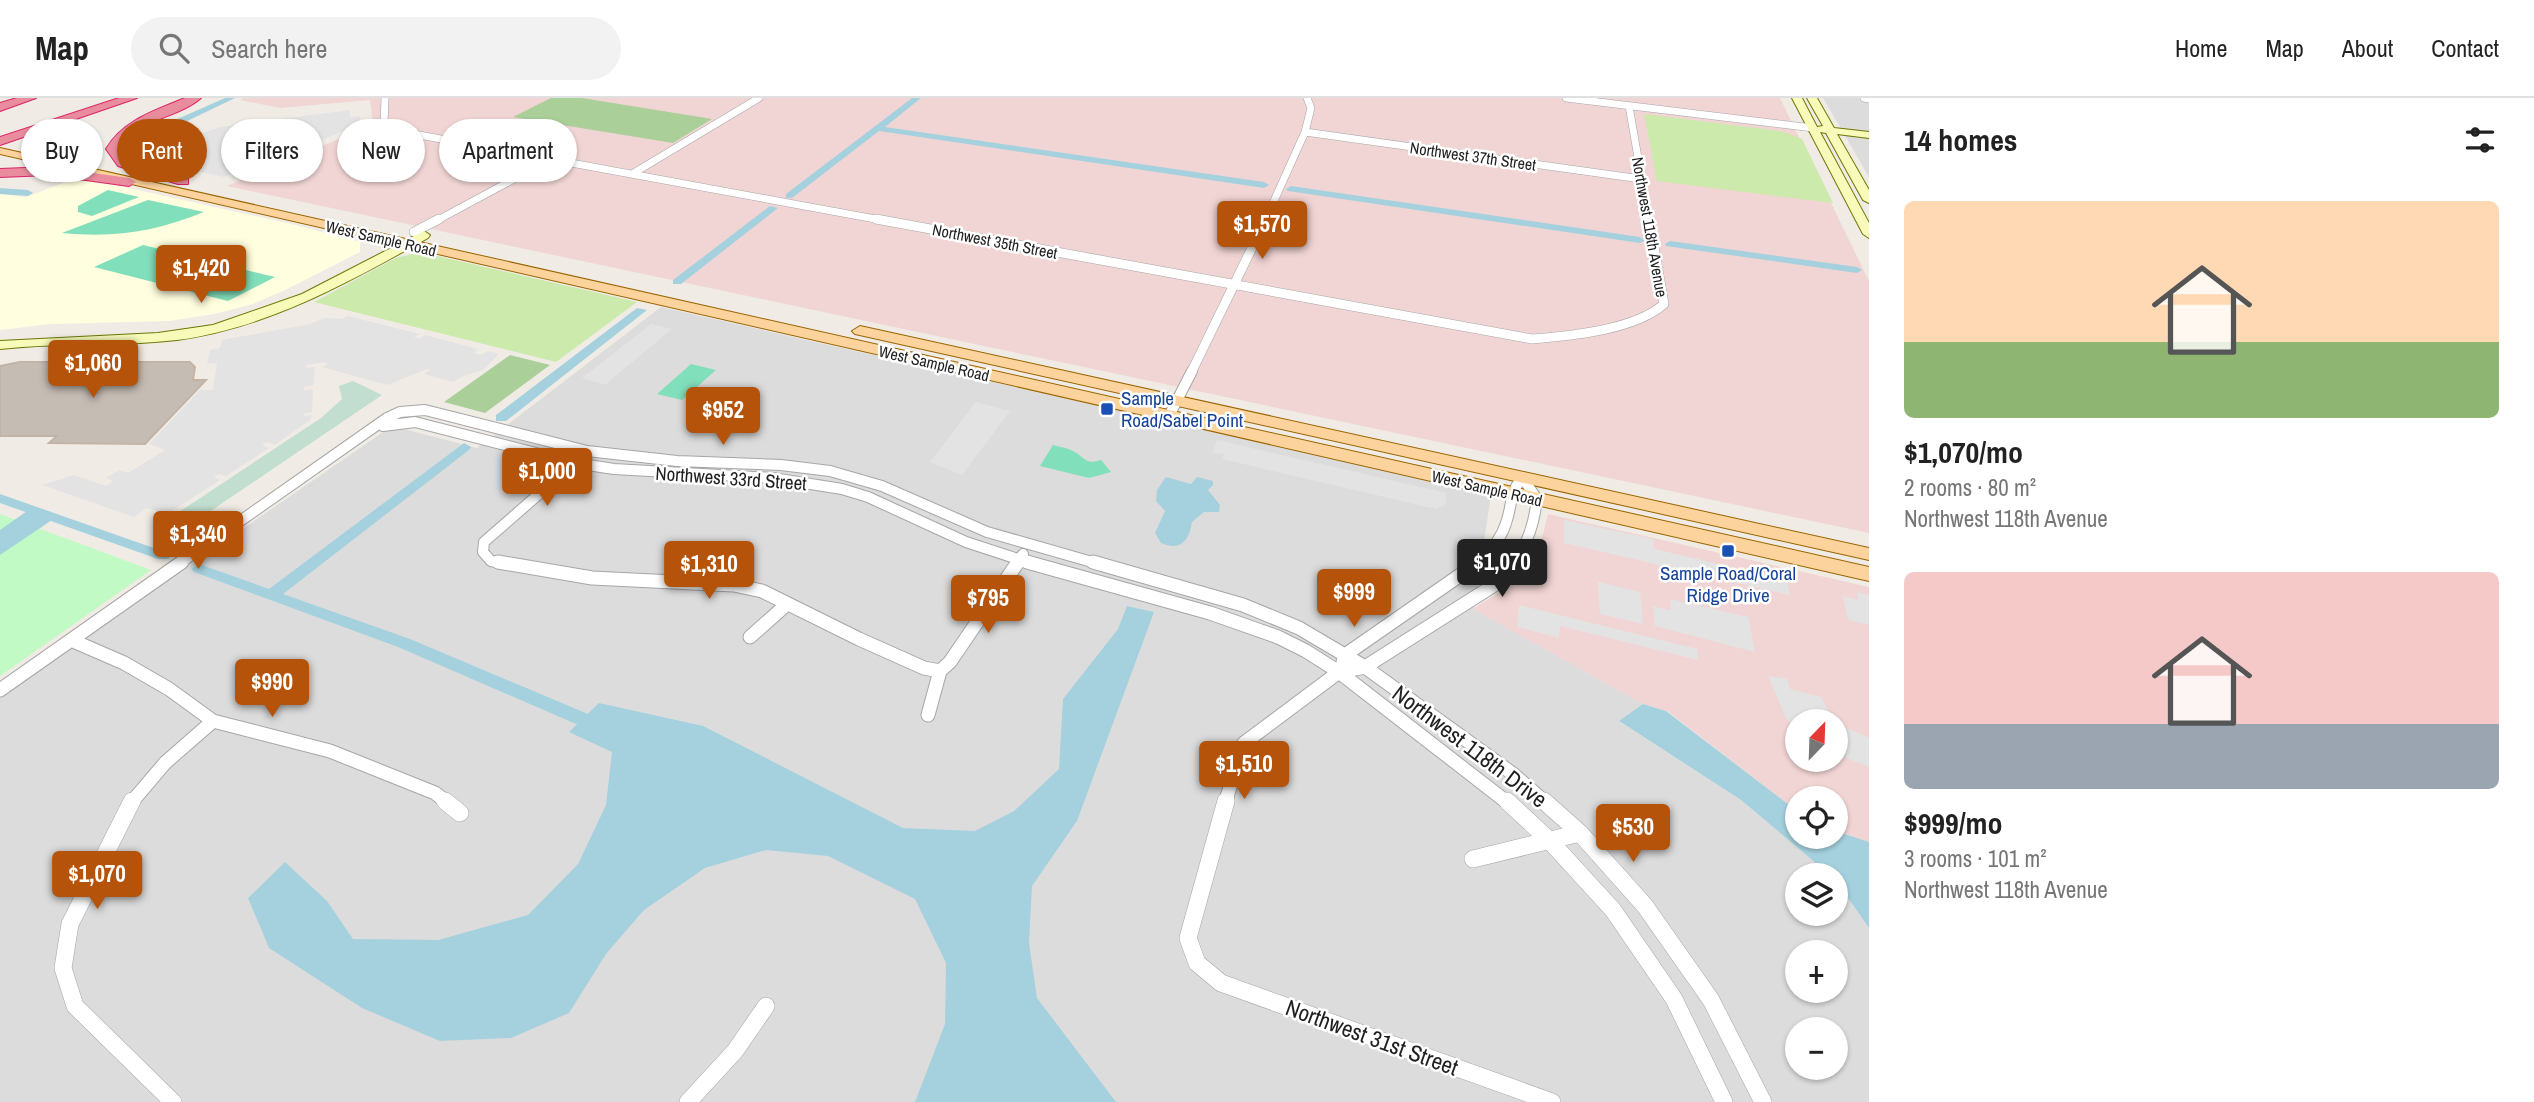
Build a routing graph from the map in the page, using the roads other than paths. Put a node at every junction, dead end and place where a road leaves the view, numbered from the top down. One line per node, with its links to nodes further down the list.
1 (30, 98): 11 (highway)
2 (131, 98): 19 (highway)
3 (195, 98): 12 (highway)
4 (385, 98): 17 (street, Northwest 35th Street)
5 (759, 98): 25 (street)
6 (1307, 98): 15 (street)
7 (1566, 98): 10 (street)
8 (1797, 98): 13 (main road)
9 (1812, 98): 14 (main road)
10 (1634, 106): 13 (street); 27 (street, Northwest 118th Avenue)
11 (0, 107)
12 (151, 119)
13 (1813, 128): 14 (main road); 34 (main road)
14 (1830, 130): 16 (main road); 33 (main road)
15 (1305, 132): 27 (street, Northwest 37th Street); 38 (street)
16 (1869, 135)
17 (439, 139)
18 (117, 140): 21 (highway)
19 (0, 142): 23 (main road, West Sample Road)
20 (0, 151): 26 (main road, West Sample Road)
21 (117, 158)
22 (577, 164): 25 (street, Northwest 35th Street)
23 (117, 167)
24 (0, 173): 28 (highway)
25 (632, 174): 38 (street, Northwest 35th Street)
26 (117, 179)
27 (1641, 179): 39 (street, Northwest 118th Avenue)
28 (117, 180)
29 (129, 182): 37 (main road, West Sample Road)
30 (187, 182): 37 (main road, West Sample Road)
31 (510, 182): 37 (street)
32 (519, 182): 37 (street)
33 (1869, 200)
34 (1856, 211): 35 (main road); 36 (main road)
35 (1869, 217)
36 (1869, 234)
37 (410, 238): 40 (main road); 41 (main road); 42 (main road, West Sample Road)
38 (1235, 286): 39 (street, Northwest 35th Street); 42 (street)
39 (1625, 323)
40 (0, 336)
41 (0, 345)
42 (1173, 409): 47 (main road, West Sample Road)
43 (376, 427): 44 (street, Northwest 33rd Street); 45 (street, Northwest 33rd Street); 56 (street)
44 (587, 451): 45 (street); 46 (street, Northwest 33rd Street)
45 (575, 463): 48 (street, Northwest 33rd Street); 54 (street)
46 (852, 477): 48 (street); 50 (street, Northwest 33rd Street)
47 (1516, 485): 49 (main road, West Sample Road); 51 (main road, West Sample Road); 57 (street)
48 (842, 489): 52 (street, Northwest 33rd Street)
49 (1537, 499): 53 (main road, West Sample Road); 58 (street)
50 (1029, 545): 52 (street); 57 (street, Northwest 33rd Street)
51 (1869, 554)
52 (1019, 560): 59 (street); 60 (street, Northwest 33rd Street)
53 (1869, 574)
54 (786, 604): 55 (street); 59 (street)
55 (750, 636)
56 (71, 639): 61 (street); 63 (street)
57 (1346, 655): 58 (street, Northwest 33rd Street); 60 (street)
58 (1365, 667): 60 (street); 65 (street, Northwest 118th Drive)
59 (940, 671): 62 (street)
60 (1339, 672): 66 (street, Northwest 118th Drive); 68 (street)
61 (0, 690)
62 (928, 715)
63 (214, 722): 64 (street); 70 (street)
64 (460, 813)
65 (1580, 833): 66 (street); 74 (street, Northwest 118th Drive)
66 (1549, 840): 67 (street); 73 (street, Northwest 118th Drive)
67 (1473, 859)
68 (1197, 963): 72 (street, Northwest 31st Street)
69 (766, 1006): 71 (street)
70 (173, 1102)
71 (688, 1102)
72 (1552, 1102)
73 (1724, 1102)
74 (1763, 1102)

